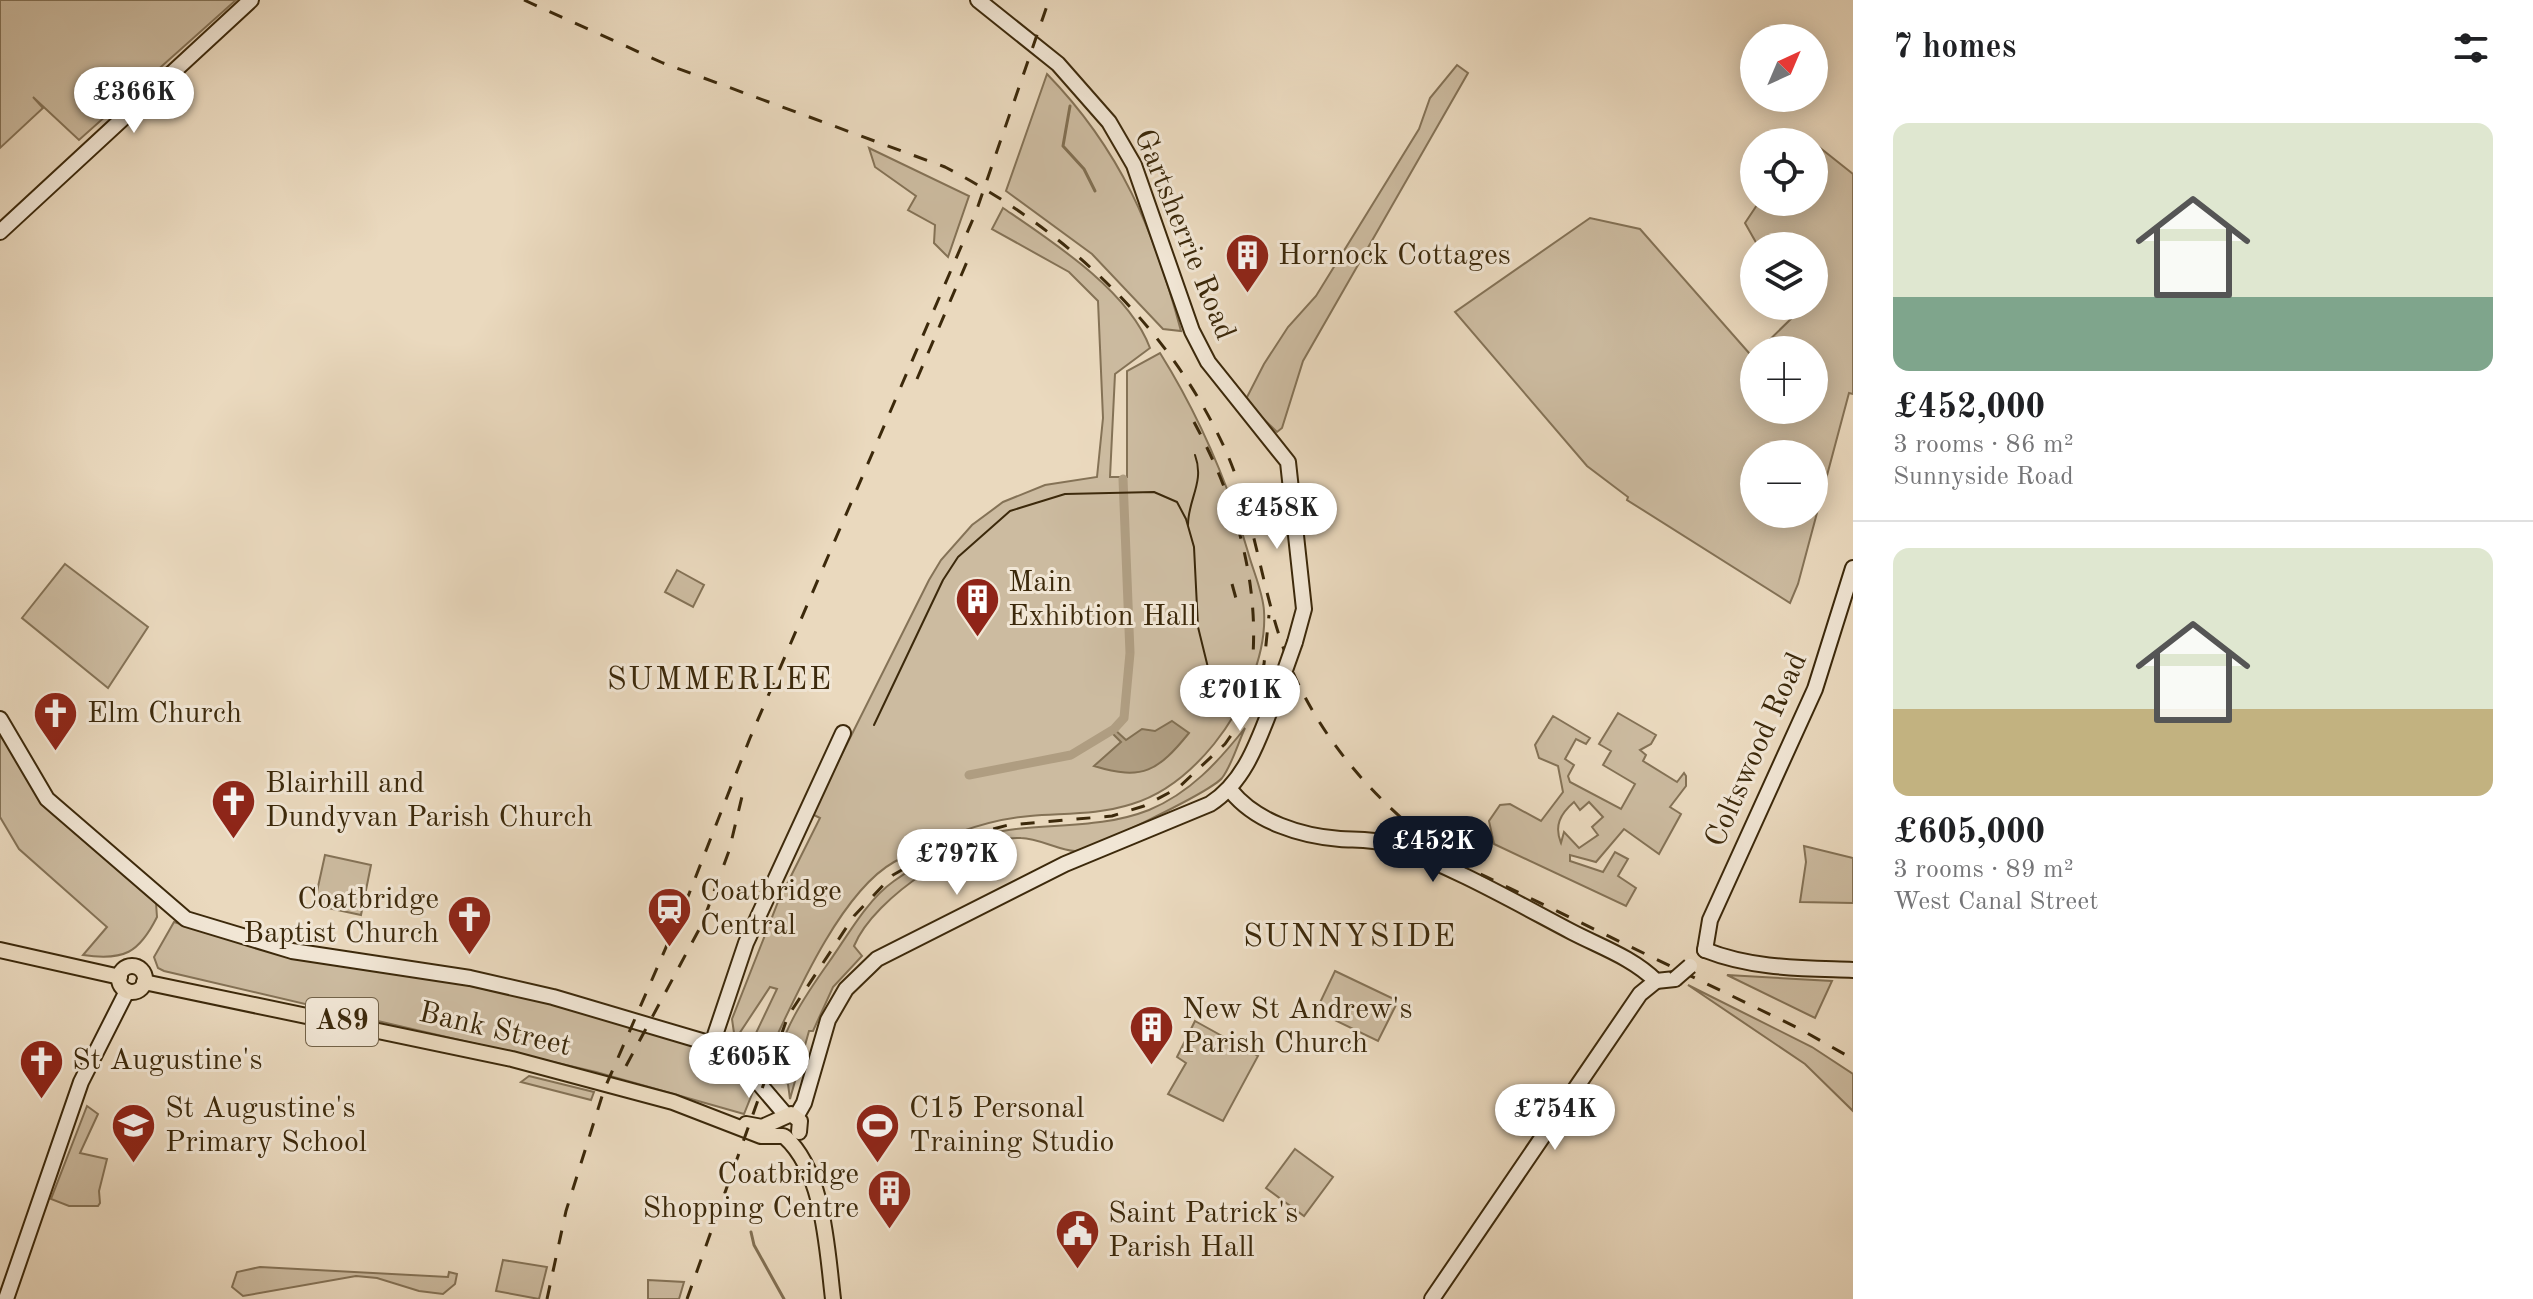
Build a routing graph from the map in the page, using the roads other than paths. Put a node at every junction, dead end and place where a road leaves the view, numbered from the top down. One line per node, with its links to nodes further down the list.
1 (251, 0): 3 (street)
2 (978, 0): 7 (street, Gartsherrie Road, bridge)
3 (0, 232)
4 (1853, 568): 9 (street, Coltswood Road)
5 (0, 719): 15 (street)
6 (843, 733): 15 (street)
7 (1231, 791): 12 (street); 16 (street)
8 (0, 950): 11 (main road, Bank Street / A89)
9 (1705, 950): 10 (street); 12 (street, bridge)
10 (1853, 970)
11 (120, 977): 13 (main road, Bank Street / A89); 14 (main road)
12 (1656, 981): 19 (street)
13 (144, 982): 14 (main road); 16 (main road, Bank Street / A89)
14 (127, 991): 17 (street)
15 (712, 1044): 16 (street)
16 (788, 1126): 18 (main road)
17 (6, 1299)
18 (833, 1299)
19 (1432, 1299)

